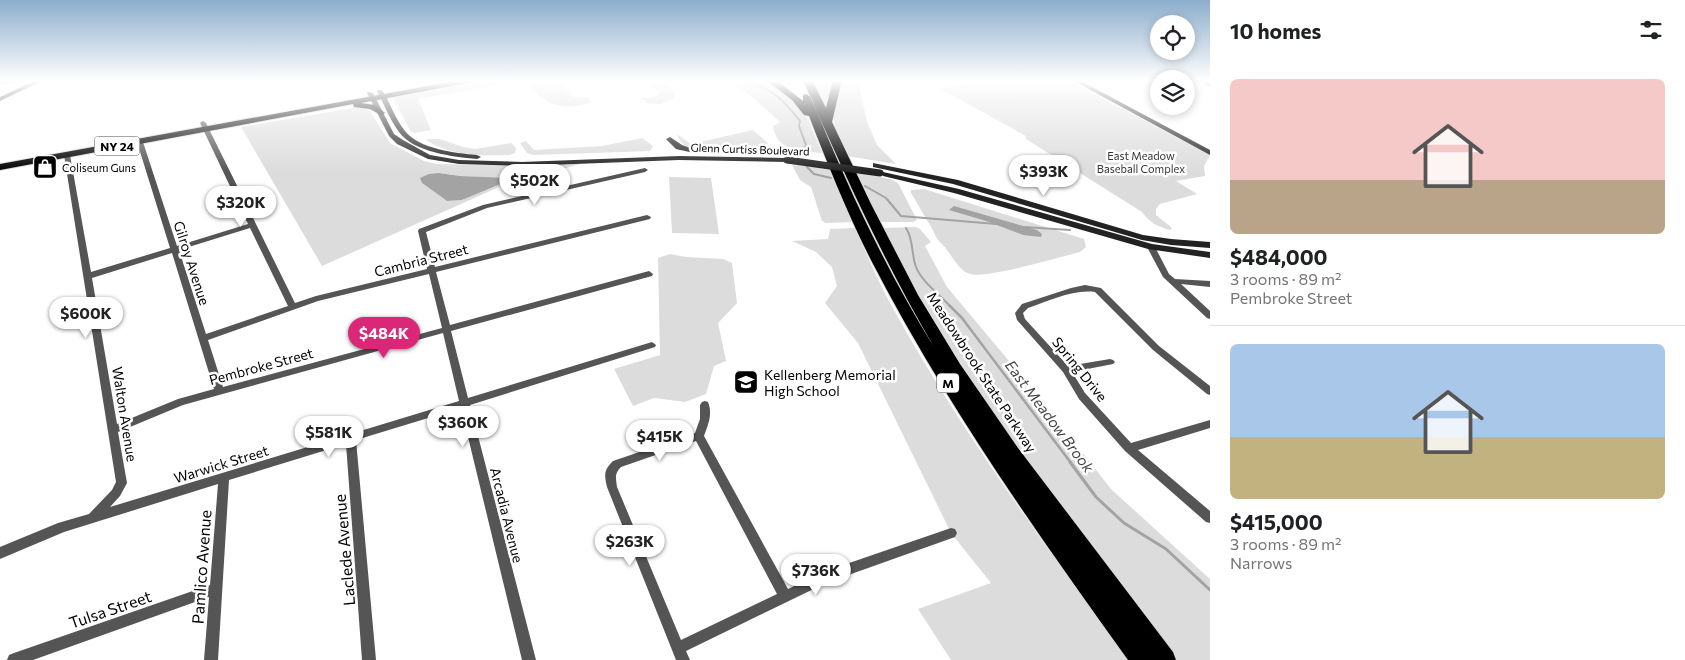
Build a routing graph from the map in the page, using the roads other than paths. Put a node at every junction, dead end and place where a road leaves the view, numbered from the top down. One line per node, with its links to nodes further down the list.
1 (290, 111): 13 (main road, NY 24)
2 (303, 111): 13 (main road, NY 24)
3 (377, 111): 11 (main road)
4 (390, 111): 15 (main road)
5 (809, 111): 12 (highway)
6 (815, 111): 12 (highway, Meadowbrook State Parkway / M)
7 (818, 111): 12 (highway, Meadowbrook State Parkway / M)
8 (826, 111): 12 (highway)
9 (1133, 111): 23 (main road)
10 (1137, 111): 19 (main road)
11 (381, 113): 17 (main road, Glenn Curtiss Boulevard)
12 (821, 122): 72 (highway, Meadowbrook State Parkway / M); 73 (highway, Meadowbrook State Parkway / M)
13 (205, 126): 14 (main road, NY 24); 18 (main road, NY 24); 32 (street)
14 (159, 131): 20 (main road); 27 (main road, NY 24)
15 (407, 137): 17 (main road); 21 (main road, Glenn Curtiss Boulevard)
16 (670, 139): 21 (main road)
17 (397, 140): 26 (main road, Glenn Curtiss Boulevard)
18 (140, 142): 20 (main road, NY 24); 35 (street, Gilroy Avenue)
19 (1210, 148)
20 (95, 150): 24 (main road, NY 24)
21 (694, 151): 22 (main road, Glenn Curtiss Boulevard)
22 (748, 152): 25 (main road, Glenn Curtiss Boulevard); 26 (main road)
23 (1210, 153)
24 (67, 155): 28 (main road, NY 24); 39 (street, Walton Avenue)
25 (786, 157): 26 (main road, Glenn Curtiss Boulevard); 29 (main road, Glenn Curtiss Boulevard, bridge)
26 (729, 158)
27 (0, 160)
28 (0, 167)
29 (878, 169): 33 (main road, Glenn Curtiss Boulevard); 34 (main road, Glenn Curtiss Boulevard)
30 (645, 170): 37 (street, Arcadia Avenue)
31 (647, 217): 37 (street, Cambria Street)
32 (252, 225): 35 (street); 42 (street)
33 (1210, 245)
34 (1151, 247): 36 (main road, Glenn Curtiss Boulevard); 40 (street)
35 (174, 249): 39 (street); 45 (street, Gilroy Avenue)
36 (1210, 255)
37 (432, 270): 42 (street, Cambria Street); 44 (street, Arcadia Avenue)
38 (649, 274): 44 (street, Pembroke Street)
39 (88, 276): 54 (street, Walton Avenue)
40 (1172, 280): 41 (street); 43 (street)
41 (1210, 284)
42 (292, 306): 45 (street, Cambria Street)
43 (1210, 316)
44 (447, 330): 50 (street, Pembroke Street); 51 (street, Arcadia Avenue)
45 (203, 338): 50 (street, Gilroy Avenue)
46 (652, 345): 51 (street, Warwick Street)
47 (1110, 362): 48 (street)
48 (1066, 370): 49 (street, Spring Drive); 57 (street, Spring Drive)
49 (1210, 391)
50 (220, 392): 54 (street, Pembroke Street)
51 (465, 402): 56 (street, Warwick Street); 70 (street, Arcadia Avenue)
52 (705, 405): 55 (street)
53 (1210, 424): 57 (street)
54 (114, 429): 60 (street, Walton Avenue)
55 (699, 436): 58 (street); 65 (street)
56 (351, 438): 59 (street, Warwick Street); 69 (street, Laclede Avenue)
57 (1130, 448): 61 (street, Spring Drive)
58 (606, 468): 66 (street)
59 (224, 477): 60 (street, Warwick Street); 64 (street, Pamlico Avenue)
60 (91, 518): 63 (street, Warwick Street)
61 (1210, 518)
62 (950, 533): 65 (street)
63 (0, 552)
64 (216, 589): 67 (street, Tulsa Street); 68 (street, Pamlico Avenue)
65 (785, 596): 66 (street)
66 (678, 648): 71 (street)
67 (14, 660)
68 (211, 660)
69 (369, 660)
70 (529, 660)
71 (683, 660)
72 (1142, 660)
73 (1165, 660)

